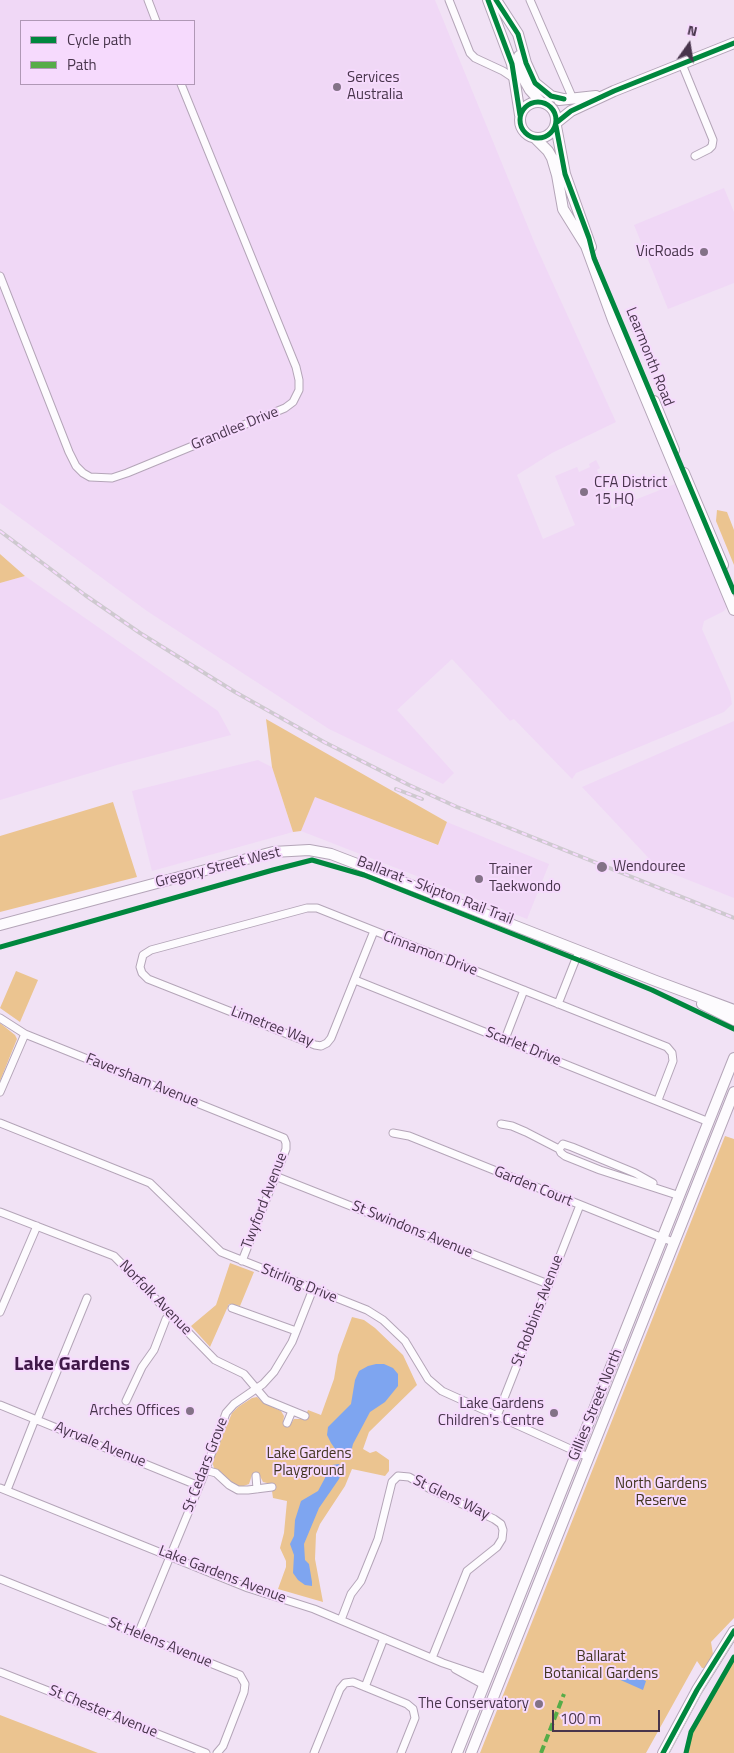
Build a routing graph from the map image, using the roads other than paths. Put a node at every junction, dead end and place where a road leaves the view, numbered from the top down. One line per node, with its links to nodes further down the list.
1 (148, 0): 6 (street)
2 (449, 0): 10 (street)
3 (488, 0): 10 (main road)
4 (496, 0): 7 (main road)
5 (530, 0): 13 (street)
6 (156, 20)
7 (511, 24): 13 (main road); 14 (main road)
8 (734, 43): 9 (main road)
9 (682, 64): 12 (main road); 18 (street)
10 (515, 79): 15 (main road)
11 (181, 85): 19 (street, Grandlee Drive)
12 (614, 91): 13 (main road); 16 (main road)
13 (568, 99): 14 (main road)
14 (542, 102): 15 (main road); 16 (main road)
15 (520, 115): 17 (main road)
16 (556, 125): 17 (main road); 20 (main road, Learmonth Road)
17 (535, 138): 20 (main road, Learmonth Road)
18 (695, 156)
19 (0, 276)
20 (686, 488): 21 (main road, Learmonth Road)
21 (697, 513): 22 (main road, Learmonth Road); 23 (main road, Learmonth Road)
22 (734, 592)
23 (734, 610)
24 (0, 925): 26 (main road, Gregory Street West)
25 (374, 931): 27 (street, Cinnamon Drive); 28 (street, Limetree Way); 30 (street, Cinnamon Drive)
26 (579, 951): 29 (main road, Gregory Street West); 31 (street)
27 (140, 964): 28 (street, Limetree Way)
28 (355, 980): 36 (street, Scarlet Drive)
29 (656, 981): 32 (main road, Gregory Street West); 34 (main road, Gregory Street West)
30 (524, 990): 31 (street, Cinnamon Drive); 36 (street)
31 (558, 1004): 40 (street, Cinnamon Drive)
32 (734, 1010)
33 (0, 1018): 35 (street, Faversham Avenue)
34 (734, 1020)
35 (25, 1034): 38 (street); 47 (street, Faversham Avenue)
36 (505, 1039): 40 (street, Scarlet Drive)
37 (734, 1058): 41 (main road, Gillies Street North)
38 (0, 1092)
39 (734, 1092): 60 (main road, Gillies Street North)
40 (658, 1100): 42 (street, Scarlet Drive)
41 (714, 1109): 42 (street); 44 (main road, Gillies Street North)
42 (692, 1113): 44 (street, Scarlet Drive)
43 (0, 1122): 61 (street, Stirling Drive)
44 (709, 1122): 55 (main road, Gillies Street North)
45 (501, 1124): 49 (street)
46 (393, 1133): 56 (street, Garden Court)
47 (285, 1140): 53 (street, Twyford Avenue)
48 (572, 1147): 49 (street); 50 (street); 51 (street)
49 (559, 1149): 50 (street)
50 (568, 1157): 52 (street)
51 (605, 1160): 52 (street); 54 (street)
52 (600, 1170): 54 (street)
53 (275, 1176): 61 (street, Twyford Avenue); 62 (street, St Swindons Avenue)
54 (666, 1190): 55 (street)
55 (680, 1196): 59 (main road, Gillies Street North)
56 (580, 1205): 59 (street, Garden Court); 62 (street, St Robbins Avenue)
57 (0, 1212): 58 (street, Norfolk Avenue)
58 (36, 1226): 66 (street); 67 (street, Norfolk Avenue)
59 (663, 1238): 60 (street, Garden Court); 77 (main road, Gillies Street North)
60 (674, 1242): 78 (main road, Gillies Street North)
61 (242, 1261): 63 (street, Stirling Drive)
62 (548, 1284): 74 (street, St Robbins Avenue)
63 (313, 1289): 68 (street, St Cedars Grove); 74 (street, Stirling Drive)
64 (87, 1298): 75 (street)
65 (232, 1308): 68 (street)
66 (0, 1312)
67 (171, 1314): 69 (street, Norfolk Avenue); 70 (street)
68 (296, 1331): 69 (street, St Cedars Grove)
69 (257, 1389): 72 (street, Norfolk Avenue); 79 (street, St Cedars Grove)
70 (126, 1401)
71 (0, 1405): 75 (street, Ayrvale Avenue)
72 (292, 1411): 73 (street, Norfolk Avenue); 76 (street)
73 (305, 1416)
74 (497, 1416): 77 (street, Stirling Drive)
75 (36, 1420): 81 (street, Ayrvale Avenue); 83 (street)
76 (287, 1423)
77 (577, 1452): 78 (street, Stirling Drive); 93 (main road, Gillies Street North)
78 (588, 1457): 94 (main road, Gillies Street North)
79 (205, 1470): 81 (street, St Cedars Grove); 84 (street)
80 (256, 1476): 84 (street)
81 (199, 1486): 85 (street, St Cedars Grove)
82 (272, 1487): 84 (street)
83 (3, 1489): 85 (street, Lake Gardens Avenue)
84 (257, 1489)
85 (171, 1556): 87 (street, Lake Gardens Avenue); 89 (street, St Cedars Grove)
86 (0, 1579): 89 (street, St Helens Avenue)
87 (341, 1620): 90 (street, Lake Gardens Avenue); 91 (street, St Glens Way)
88 (734, 1631): 102 (main road)
89 (138, 1634): 97 (street, St Helens Avenue)
90 (384, 1638): 91 (street, Lake Gardens Avenue); 95 (street)
91 (432, 1658): 93 (street, Lake Gardens Avenue)
92 (0, 1672): 96 (street, St Chester Avenue)
93 (486, 1681): 94 (main road); 100 (main road, Gillies Street North)
94 (497, 1686): 101 (main road, Gillies Street North)
95 (365, 1687): 98 (street); 99 (street)
96 (206, 1753)
97 (217, 1753)
98 (314, 1753)
99 (401, 1753)
100 (457, 1753)
101 (471, 1753)
102 (663, 1753)

